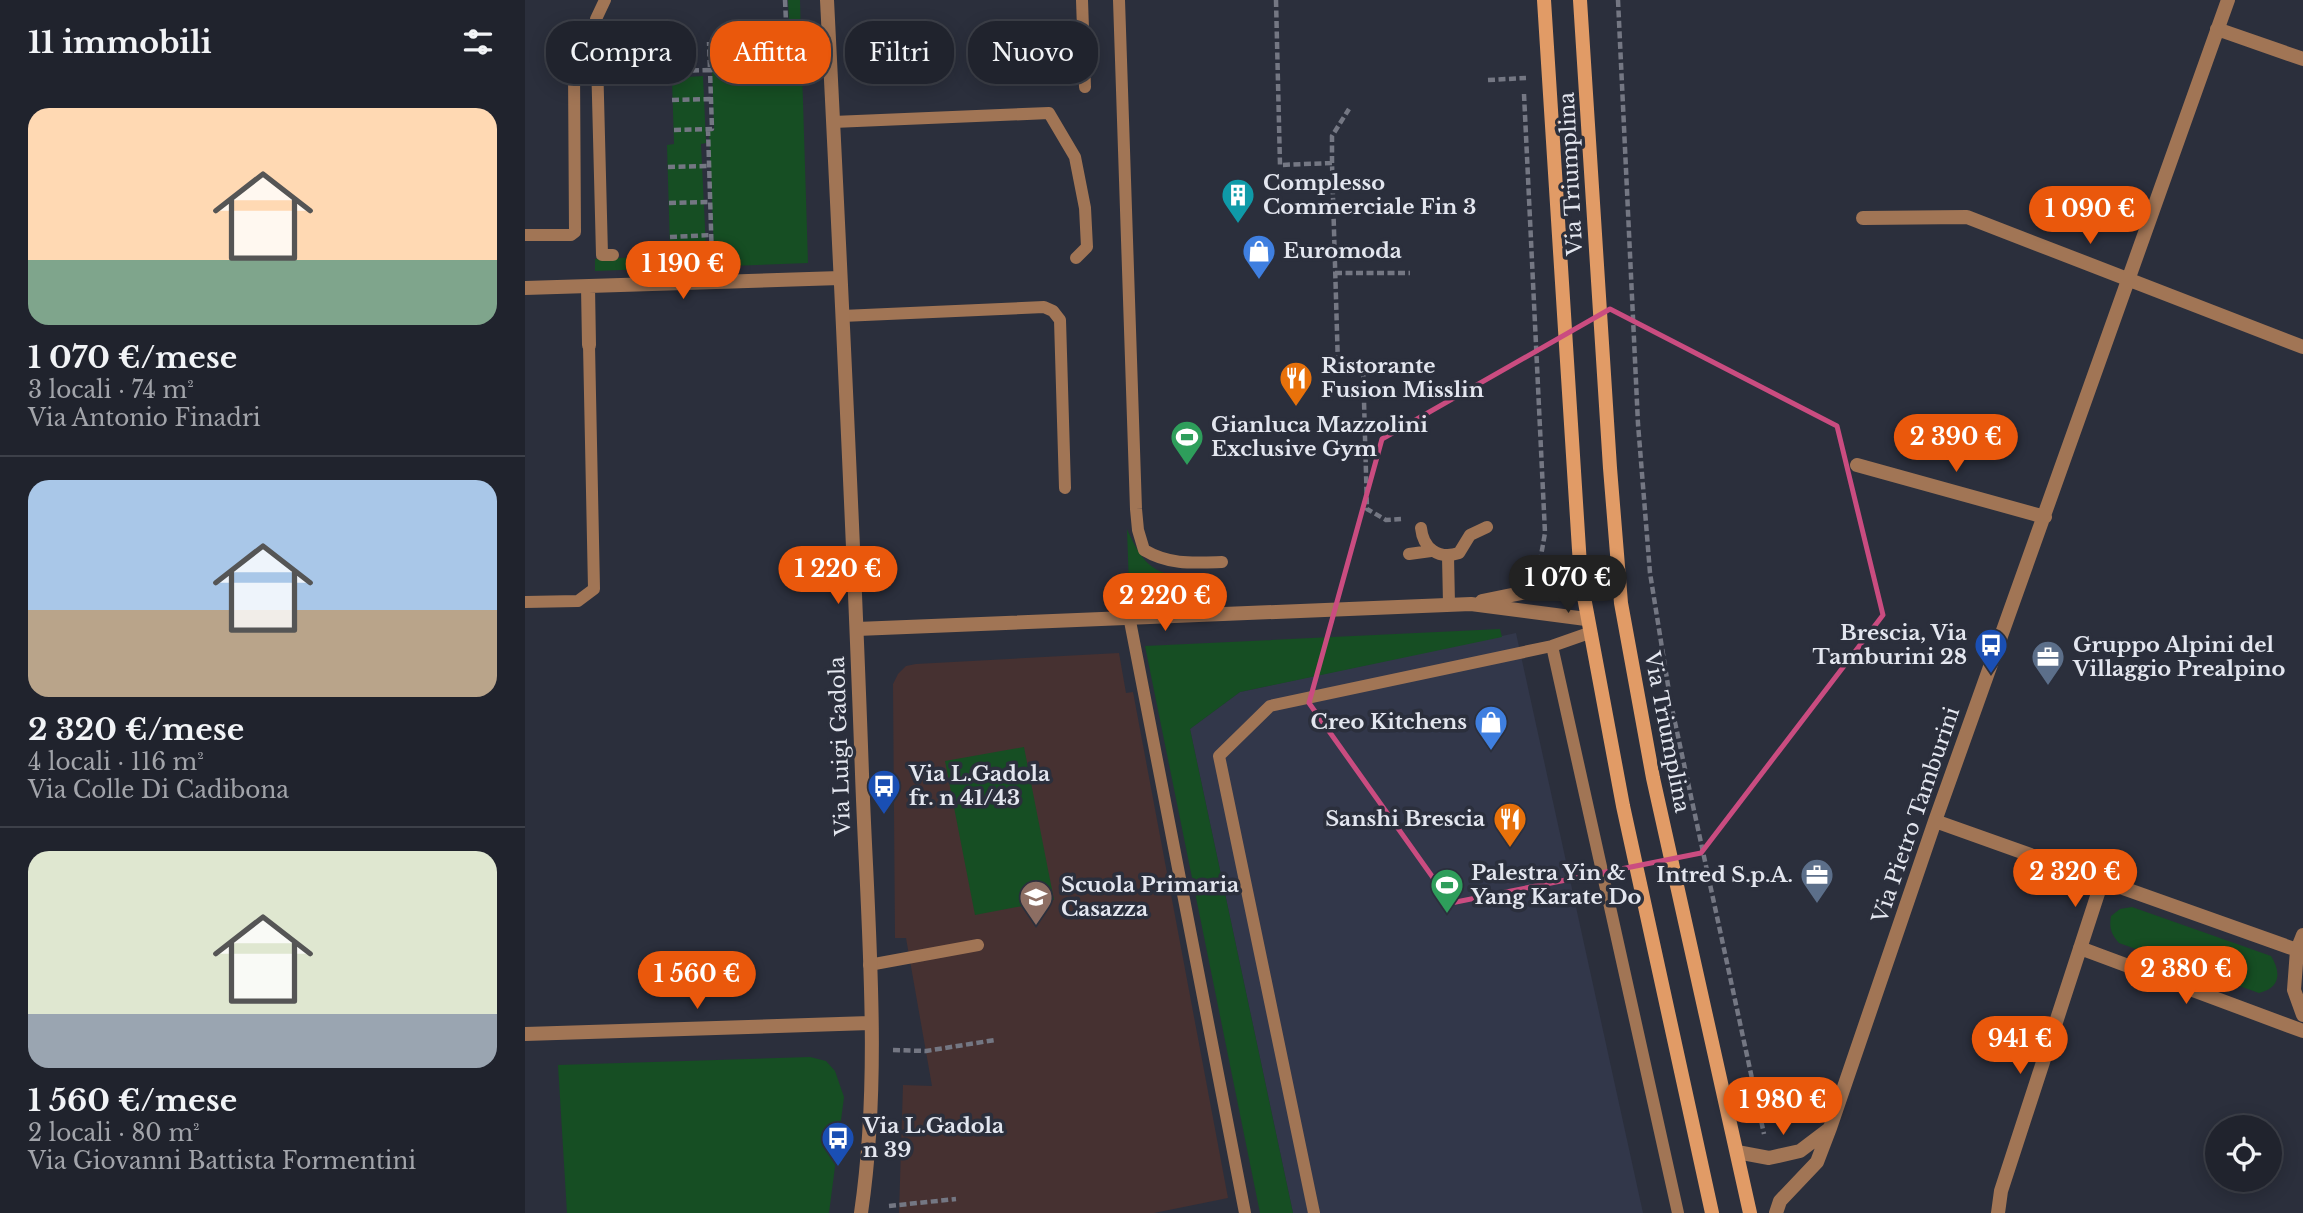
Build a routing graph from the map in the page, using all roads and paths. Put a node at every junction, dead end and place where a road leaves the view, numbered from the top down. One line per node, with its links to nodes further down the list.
1 (605, 0): 40 (lane)
2 (785, 0): 11 (path)
3 (827, 0): 26 (street, Via Luigi Gadola)
4 (1082, 0): 22 (lane)
5 (1119, 0): 61 (lane)
6 (1276, 0): 29 (path)
7 (1544, 0): 63 (main road, Via Triumplina)
8 (1580, 0): 85 (main road, Via Triumplina)
9 (1618, 0): 86 (path)
10 (2228, 0): 12 (street, Via Pietro Tamburini)
11 (786, 21)
12 (2217, 29): 14 (street); 46 (street, Via Pietro Tamburini)
13 (709, 43): 17 (path)
14 (2303, 60)
15 (1523, 65): 18 (path)
16 (696, 70): 17 (path)
17 (710, 70)
18 (1523, 79): 19 (path); 62 (path)
19 (1488, 80)
20 (574, 84): 35 (lane)
21 (710, 84): 23 (path)
22 (1085, 87)
23 (711, 99): 24 (path); 27 (path)
24 (673, 100)
25 (1349, 109): 29 (path)
26 (833, 122): 41 (lane); 45 (street, Via Luigi Gadola)
27 (708, 128): 28 (path); 30 (path)
28 (674, 130)
29 (1332, 163): 44 (path)
30 (709, 166): 31 (path); 32 (path)
31 (668, 167)
32 (710, 202): 33 (path); 36 (path)
33 (669, 203)
34 (1863, 218): 46 (street)
35 (525, 235)
36 (711, 235): 37 (path); 38 (path)
37 (670, 237)
38 (712, 251): 39 (path); 42 (path)
39 (642, 254)
40 (613, 255)
41 (1076, 258)
42 (712, 267)
43 (1410, 273): 44 (path)
44 (1335, 274): 55 (path)
45 (840, 278): 47 (street); 49 (street, Via Luigi Gadola)
46 (2129, 280): 51 (street); 54 (street, Via Pietro Tamburini)
47 (588, 287): 48 (street); 50 (street)
48 (525, 288)
49 (842, 316): 53 (lane); 69 (street, Via Luigi Gadola)
50 (589, 345): 64 (lane)
51 (2303, 347)
52 (1857, 465): 54 (street)
53 (1065, 488)
54 (2045, 517): 71 (street, Via Pietro Tamburini)
55 (1409, 519)
56 (1487, 527): 60 (lane)
57 (1421, 528): 58 (lane)
58 (1431, 551): 59 (lane); 60 (lane)
59 (1409, 554)
60 (1448, 556): 65 (lane)
61 (1222, 562)
62 (1538, 569)
63 (1581, 582): 66 (street); 68 (main road, Via Triumplina)
64 (525, 602)
65 (1449, 604): 66 (street); 67 (street)
66 (1471, 604): 68 (street)
67 (1129, 617): 69 (street); 90 (lane)
68 (1588, 626): 70 (lane); 93 (main road, Via Triumplina)
69 (857, 629): 77 (street, Via Luigi Gadola)
70 (1552, 646): 91 (lane); 92 (lane)
71 (1935, 821): 72 (street); 84 (street, Via Pietro Tamburini)
72 (2102, 881): 75 (street); 76 (street)
73 (2303, 935): 76 (street)
74 (978, 945): 77 (lane)
75 (2080, 948): 80 (street); 96 (street)
76 (2297, 950): 78 (street)
77 (869, 965): 79 (street, Via Luigi Gadola)
78 (2303, 1015)
79 (870, 1023): 81 (street); 89 (street, Via Luigi Gadola)
80 (2303, 1031)
81 (525, 1034)
82 (995, 1040): 83 (path)
83 (892, 1050)
84 (1830, 1128): 86 (street); 95 (street, Via Pietro Tamburini)
85 (1737, 1152): 86 (street); 94 (main road, Via Triumplina)
86 (1769, 1158)
87 (956, 1199): 88 (path)
88 (890, 1206)
89 (861, 1213)
90 (1245, 1213)
91 (1314, 1213)
92 (1678, 1213)
93 (1712, 1213)
94 (1750, 1213)
95 (1776, 1213)
96 (1998, 1213)

